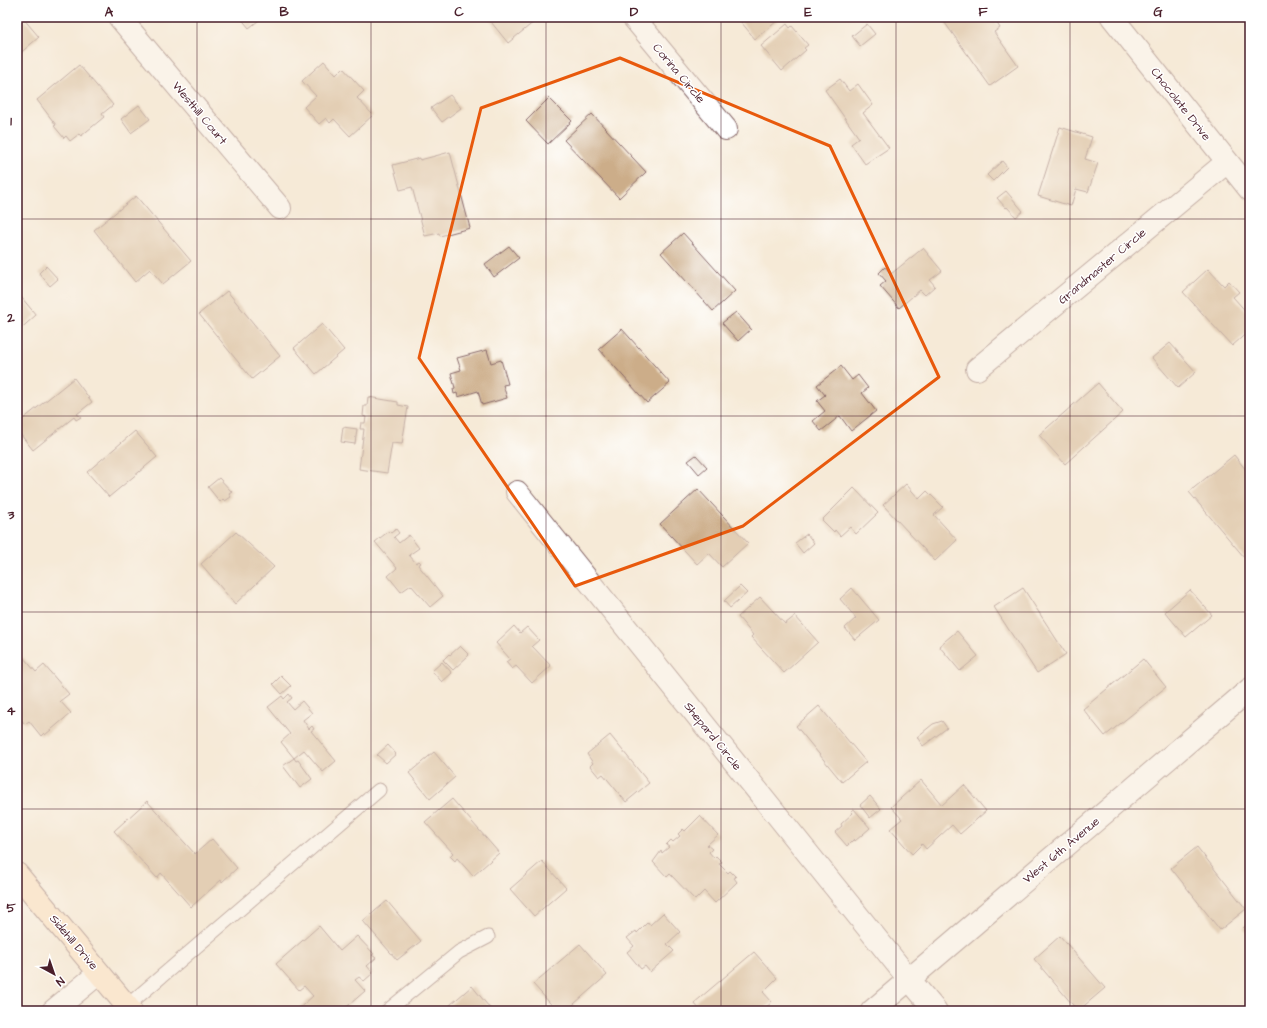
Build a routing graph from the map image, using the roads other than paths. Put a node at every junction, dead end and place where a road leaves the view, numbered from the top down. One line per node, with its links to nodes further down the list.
1 (119, 17): 7 (street, Westhill Court)
2 (632, 17): 4 (street, Corina Circle)
3 (1112, 17): 5 (street, Chocolate Drive)
4 (726, 129)
5 (1227, 162): 6 (street, Chocolate Drive); 8 (street, Grandmaster Circle)
6 (1250, 190)
7 (280, 208)
8 (977, 369)
9 (517, 492): 15 (street, Shepard Circle)
10 (1250, 689): 15 (street, West 6th Avenue)
11 (378, 790): 16 (lane)
12 (17, 874): 14 (street, Sidehill Drive)
13 (488, 937): 18 (lane)
14 (99, 972): 16 (street, Sidehill Drive); 17 (street)
15 (909, 979): 19 (street, West 6th Avenue); 20 (street, Shepard Circle)
16 (129, 1008)
17 (53, 1011)
18 (387, 1011)
19 (872, 1011)
20 (936, 1011)

